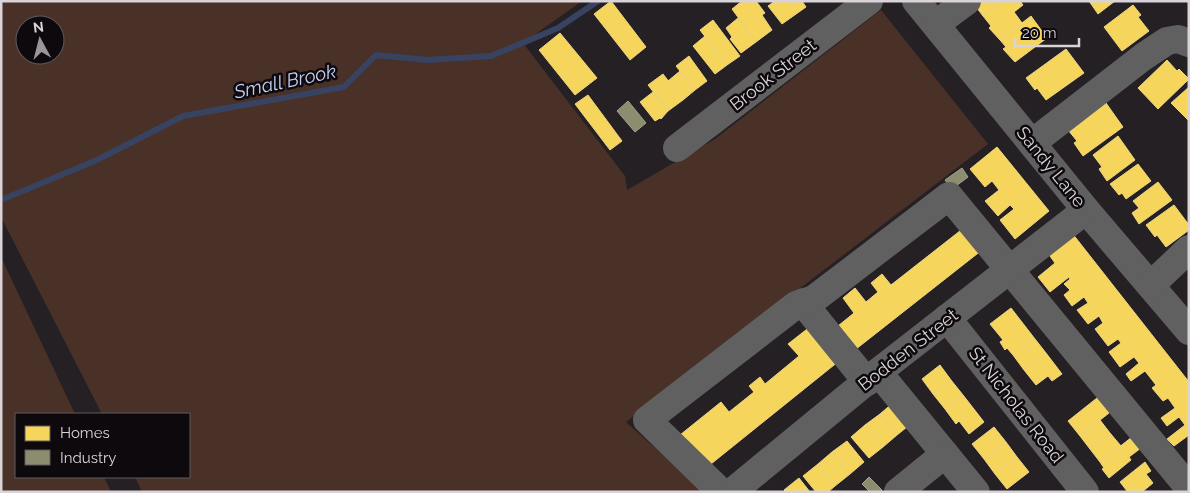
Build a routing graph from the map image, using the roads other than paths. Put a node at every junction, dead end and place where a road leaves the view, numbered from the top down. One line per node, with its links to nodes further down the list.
1 (869, 1): 7 (street, Brook Street)
2 (916, 1): 4 (street, Sandy Lane)
3 (967, 1): 4 (street)
4 (936, 24): 6 (street, Sandy Lane)
5 (1189, 43): 6 (street)
6 (1032, 143): 8 (street, Sandy Lane)
7 (677, 148)
8 (1086, 210): 10 (street, Bodden Street); 11 (street, Sandy Lane)
9 (1189, 249): 11 (street)
10 (1009, 269): 12 (street); 13 (street, Bodden Street); 17 (street)
11 (1151, 285): 14 (street, Sandy Lane)
12 (804, 302): 15 (street); 19 (street)
13 (947, 318): 15 (street, Bodden Street); 18 (street, St Nicholas Road)
14 (1189, 331)
15 (873, 377): 16 (street); 20 (street, Bodden Street)
16 (945, 454): 21 (street); 22 (street)
17 (1186, 479)
18 (1071, 487)
19 (721, 492)
20 (732, 492)
21 (898, 492)
22 (976, 492)

